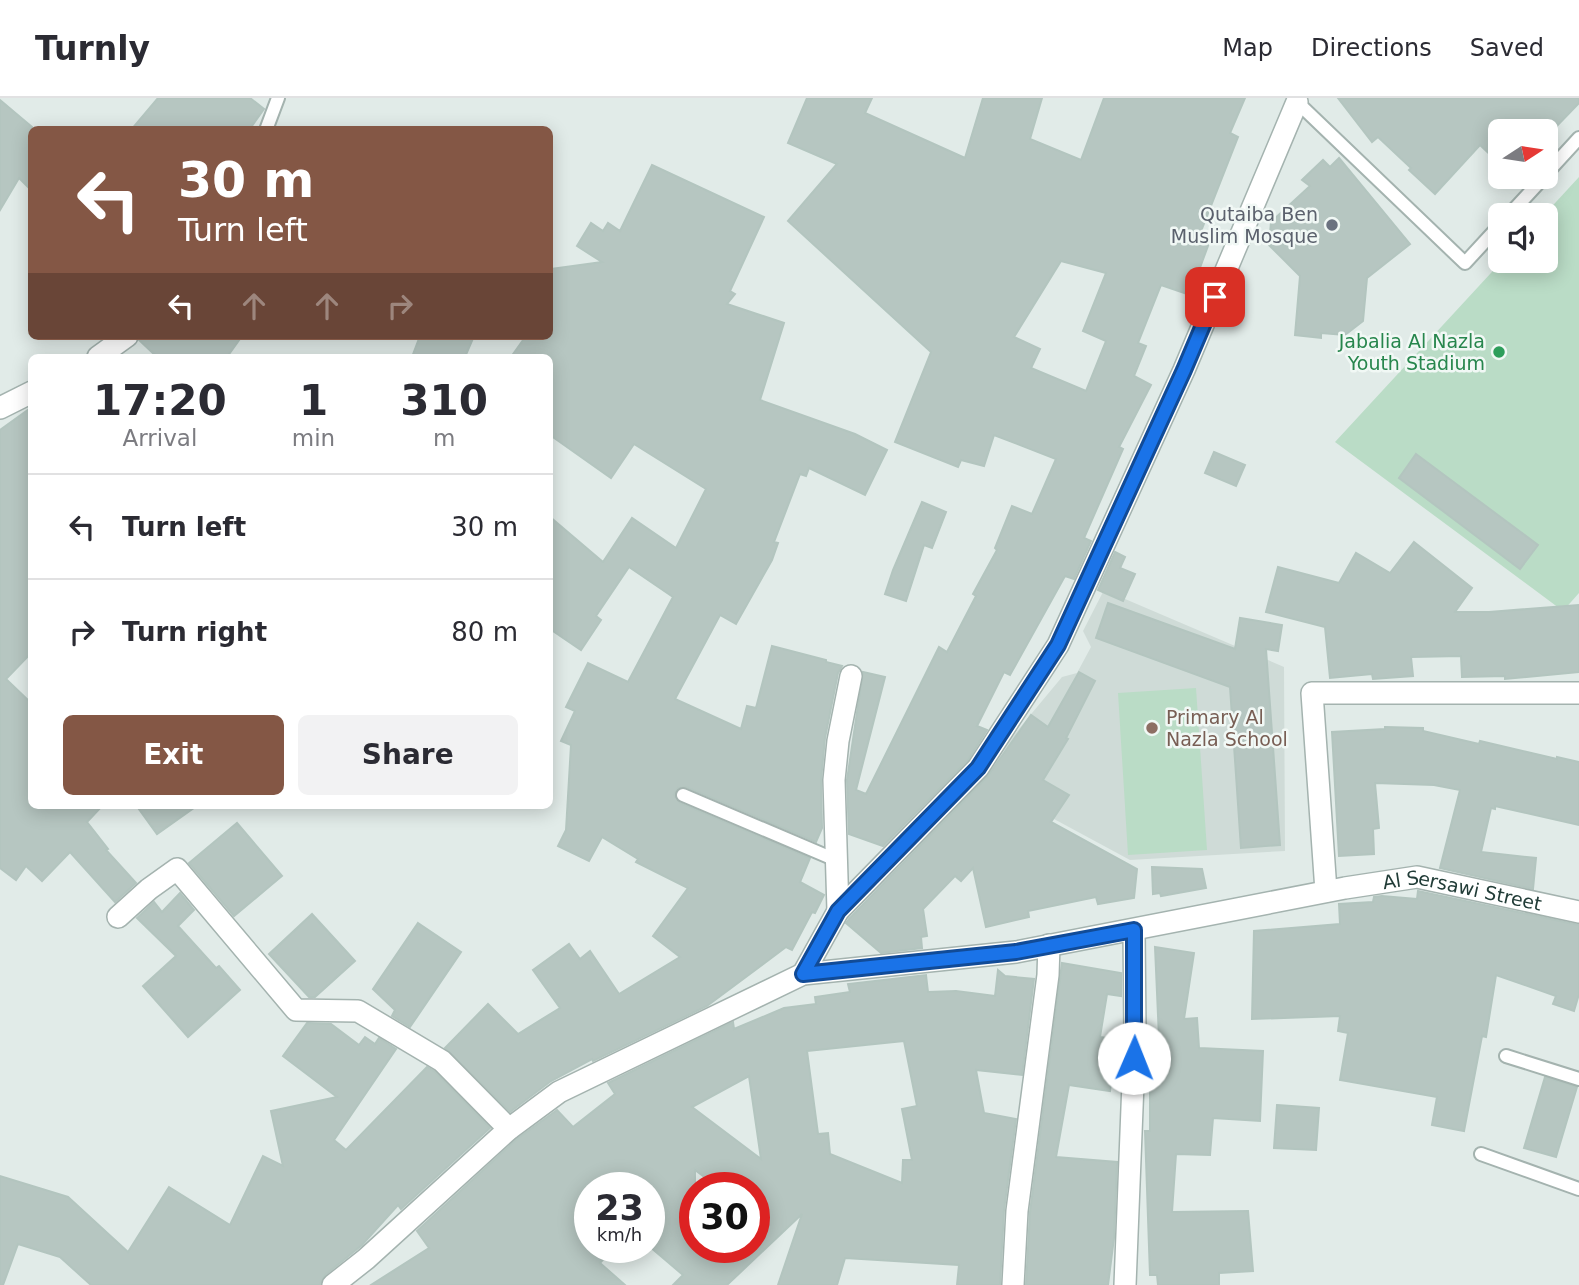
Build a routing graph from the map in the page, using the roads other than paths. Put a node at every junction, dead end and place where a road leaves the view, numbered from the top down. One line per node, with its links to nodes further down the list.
1 (272, 101): 3 (lane)
2 (1297, 102): 8 (lane); 18 (street)
3 (267, 126)
4 (1579, 138): 5 (lane)
5 (1558, 161)
6 (1533, 189): 7 (lane)
7 (1520, 203)
8 (1488, 238)
9 (122, 340): 10 (street)
10 (105, 354)
11 (28, 394): 12 (street)
12 (0, 408)
13 (851, 676): 16 (street)
14 (1579, 693): 17 (street)
15 (683, 795): 16 (lane)
16 (836, 860): 18 (street)
17 (1336, 889): 19 (street, Al Sersawi Street); 21 (street, Al Sersawi Street)
18 (838, 911): 23 (street)
19 (1579, 912)
20 (118, 917): 26 (street)
21 (1134, 930): 22 (street, Al Sersawi Street); 31 (street)
22 (1049, 945): 23 (street, Al Sersawi Street); 30 (street)
23 (803, 974): 26 (street, Al Sersawi Street)
24 (1506, 1056): 25 (lane)
25 (1579, 1079)
26 (509, 1129): 29 (street, Al Sersawi Street)
27 (1481, 1154): 28 (lane)
28 (1579, 1189)
29 (333, 1285)
30 (1013, 1285)
31 (1125, 1285)

